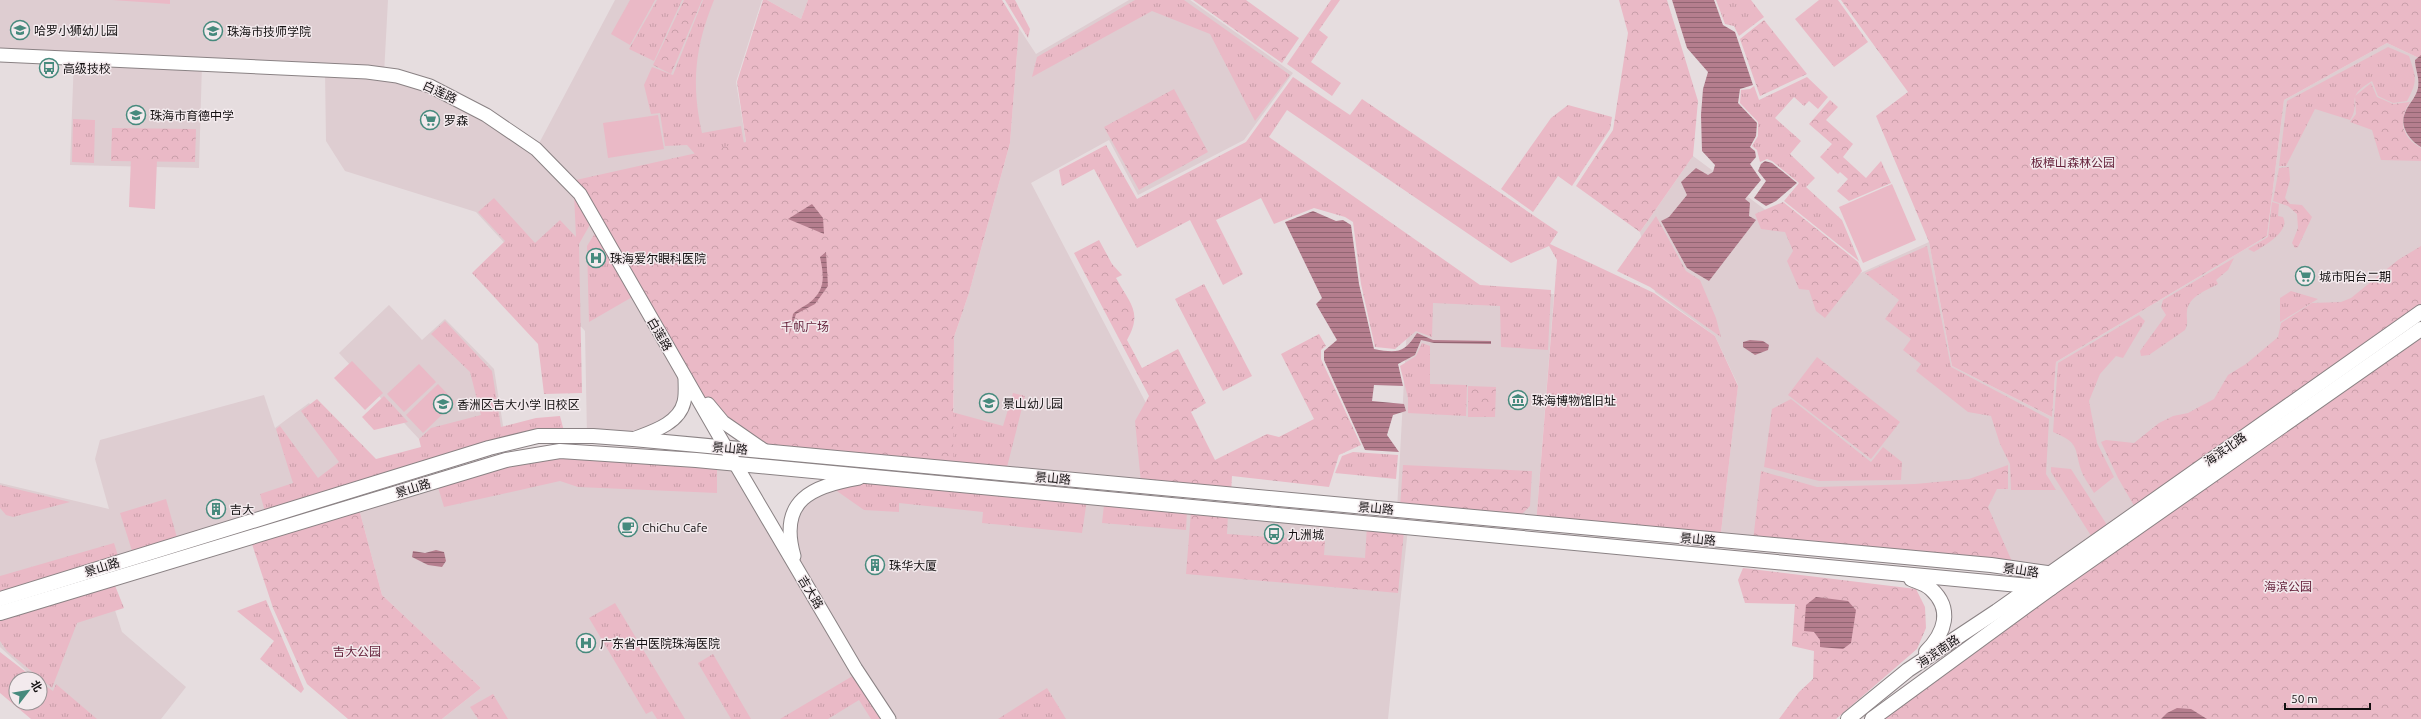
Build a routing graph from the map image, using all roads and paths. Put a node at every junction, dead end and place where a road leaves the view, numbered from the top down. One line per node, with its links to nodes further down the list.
1 (0, 55): 4 (main road, 白莲路)
2 (2421, 312): 11 (main road, 海滨北路)
3 (2421, 329): 14 (main road, 海滨北路)
4 (685, 377): 5 (main road); 6 (main road, 白莲路); 7 (main road)
5 (633, 439): 6 (main road, 景山路); 15 (main road, 景山路)
6 (726, 448): 7 (main road, 景山路); 8 (main road, 吉大路)
7 (765, 451): 11 (main road, 景山路)
8 (736, 464): 9 (main road, 景山路); 10 (main road, 吉大路); 16 (main road, 景山路)
9 (864, 477): 10 (main road); 12 (main road, 景山路)
10 (798, 571): 18 (main road, 吉大路)
11 (2047, 573): 13 (main road, 海滨北路); 14 (main road, 景山路)
12 (1902, 574): 13 (main road, 景山路); 17 (main road)
13 (2030, 587): 14 (main road, 景山路); 17 (main road, 海滨南路)
14 (2051, 588): 20 (main road, 海滨南路)
15 (0, 599)
16 (0, 613)
17 (1908, 670): 19 (main road, 海滨南路)
18 (889, 719)
19 (1848, 719)
20 (1872, 719)

